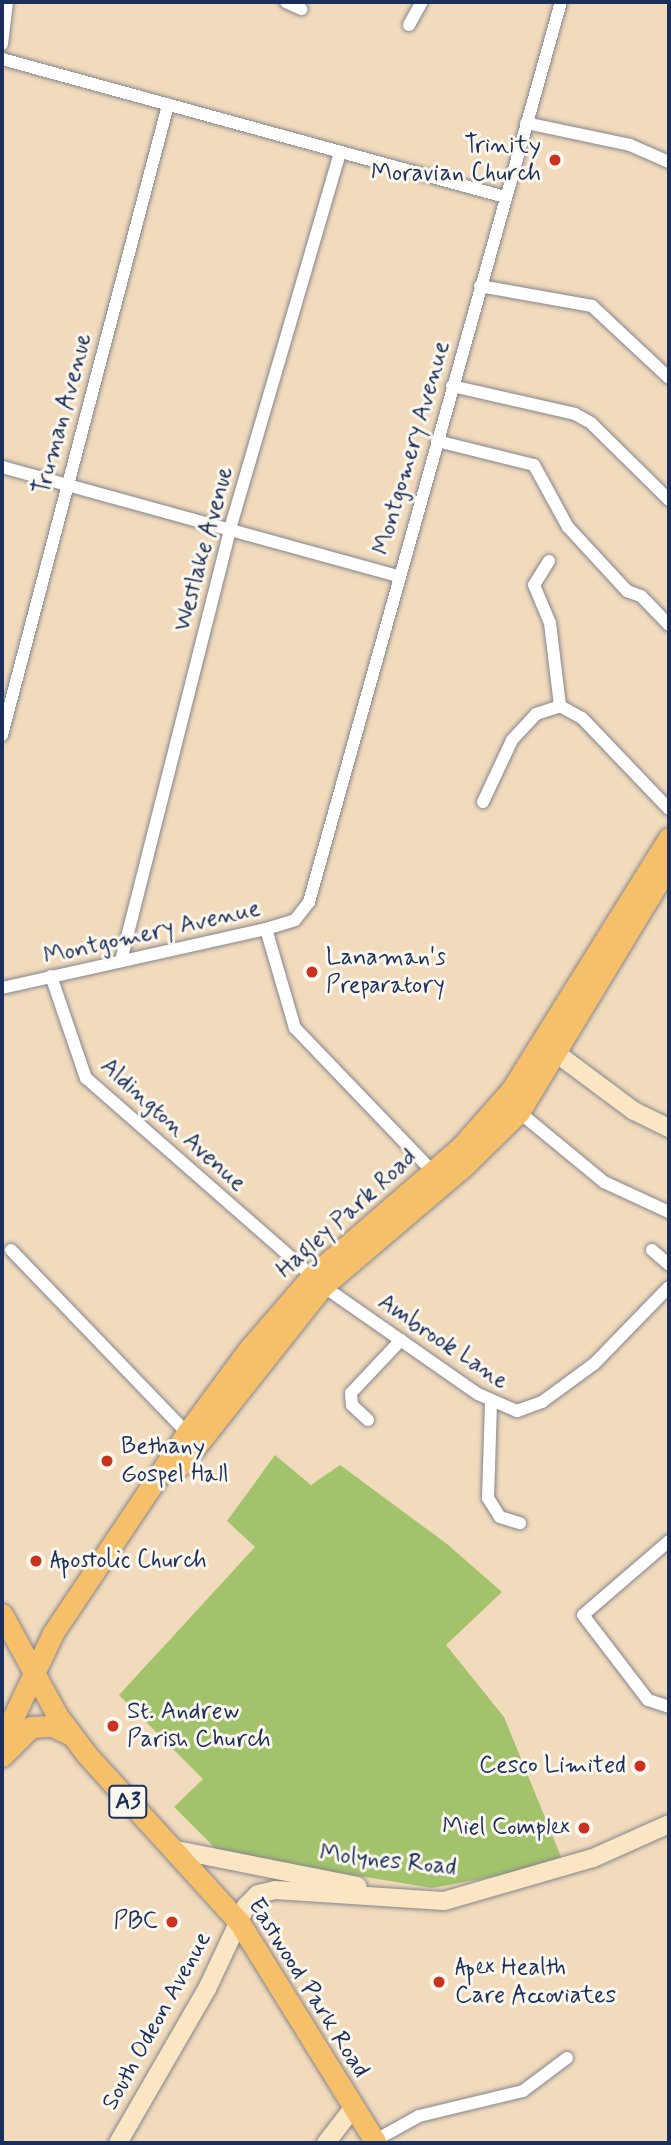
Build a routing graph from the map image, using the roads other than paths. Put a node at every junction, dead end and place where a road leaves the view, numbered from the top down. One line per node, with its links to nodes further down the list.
1 (7, 2): 7 (street)
2 (286, 2): 5 (street)
3 (422, 2): 6 (street)
4 (561, 2): 10 (street, Montgomery Avenue)
5 (301, 9)
6 (409, 24)
7 (2, 44)
8 (2, 59): 9 (street)
9 (168, 105): 11 (street); 19 (street, Truman Avenue)
10 (526, 123): 12 (street); 13 (street, Montgomery Avenue)
11 (340, 152): 13 (street); 21 (street, Westlake Avenue)
12 (669, 162)
13 (505, 197): 14 (street, Montgomery Avenue)
14 (480, 286): 15 (street); 16 (street, Montgomery Avenue)
15 (669, 378)
16 (452, 386): 17 (street, Montgomery Avenue); 20 (street)
17 (437, 441): 23 (street, Montgomery Avenue); 24 (street)
18 (2, 467): 19 (street)
19 (66, 484): 21 (street); 26 (street, Truman Avenue)
20 (669, 500)
21 (230, 529): 23 (street); 32 (street, Westlake Avenue)
22 (550, 561): 25 (street)
23 (398, 576): 31 (street, Montgomery Avenue)
24 (669, 625)
25 (560, 706): 27 (street); 28 (street)
26 (2, 735)
27 (483, 802)
28 (669, 809)
29 (669, 838): 35 (main road, Hagley Park Road)
30 (669, 864): 35 (main road, Hagley Park Road)
31 (266, 929): 32 (street, Montgomery Avenue); 38 (street)
32 (121, 961): 33 (street, Montgomery Avenue)
33 (51, 976): 34 (street, Montgomery Avenue); 43 (street, Aldington Avenue)
34 (2, 988)
35 (551, 1049): 36 (main road, Hagley Park Road); 37 (main road); 38 (main road, Hagley Park Road)
36 (519, 1112): 39 (street); 43 (main road, Hagley Park Road)
37 (669, 1128)
38 (432, 1171): 43 (main road, Hagley Park Road)
39 (669, 1212)
40 (11, 1250): 48 (street)
41 (652, 1250): 42 (street)
42 (669, 1265)
43 (318, 1281): 45 (street, Ambrook Lane); 48 (main road, Hagley Park Road); 52 (main road, Hagley Park Road)
44 (669, 1287): 46 (street, Ambrook Lane)
45 (401, 1340): 46 (street, Ambrook Lane); 47 (street)
46 (491, 1403): 49 (street)
47 (368, 1420)
48 (187, 1433): 52 (main road, Hagley Park Road)
49 (520, 1523)
50 (669, 1541): 53 (street)
51 (2, 1614): 52 (main road, Eastwood Park Road)
52 (37, 1678): 54 (main road, Eastwood Park Road / A3); 55 (main road, Hagley Park Road)
53 (669, 1707)
54 (71, 1735): 56 (main road); 58 (main road, Eastwood Park Road / A3)
55 (2, 1741)
56 (2, 1756)
57 (669, 1824): 59 (main road, Molynes Road)
58 (177, 1850): 59 (main road, Molynes Road); 60 (main road, Eastwood Park Road / A3)
59 (462, 1895): 60 (main road, South Odeon Avenue)
60 (239, 1922): 62 (main road, Eastwood Park Road / A3); 64 (main road, South Odeon Avenue)
61 (567, 2058): 63 (street)
62 (353, 2108): 63 (main road, Eastwood Park Road / A3); 65 (main road)
63 (375, 2142)
64 (118, 2143)
65 (326, 2143)

